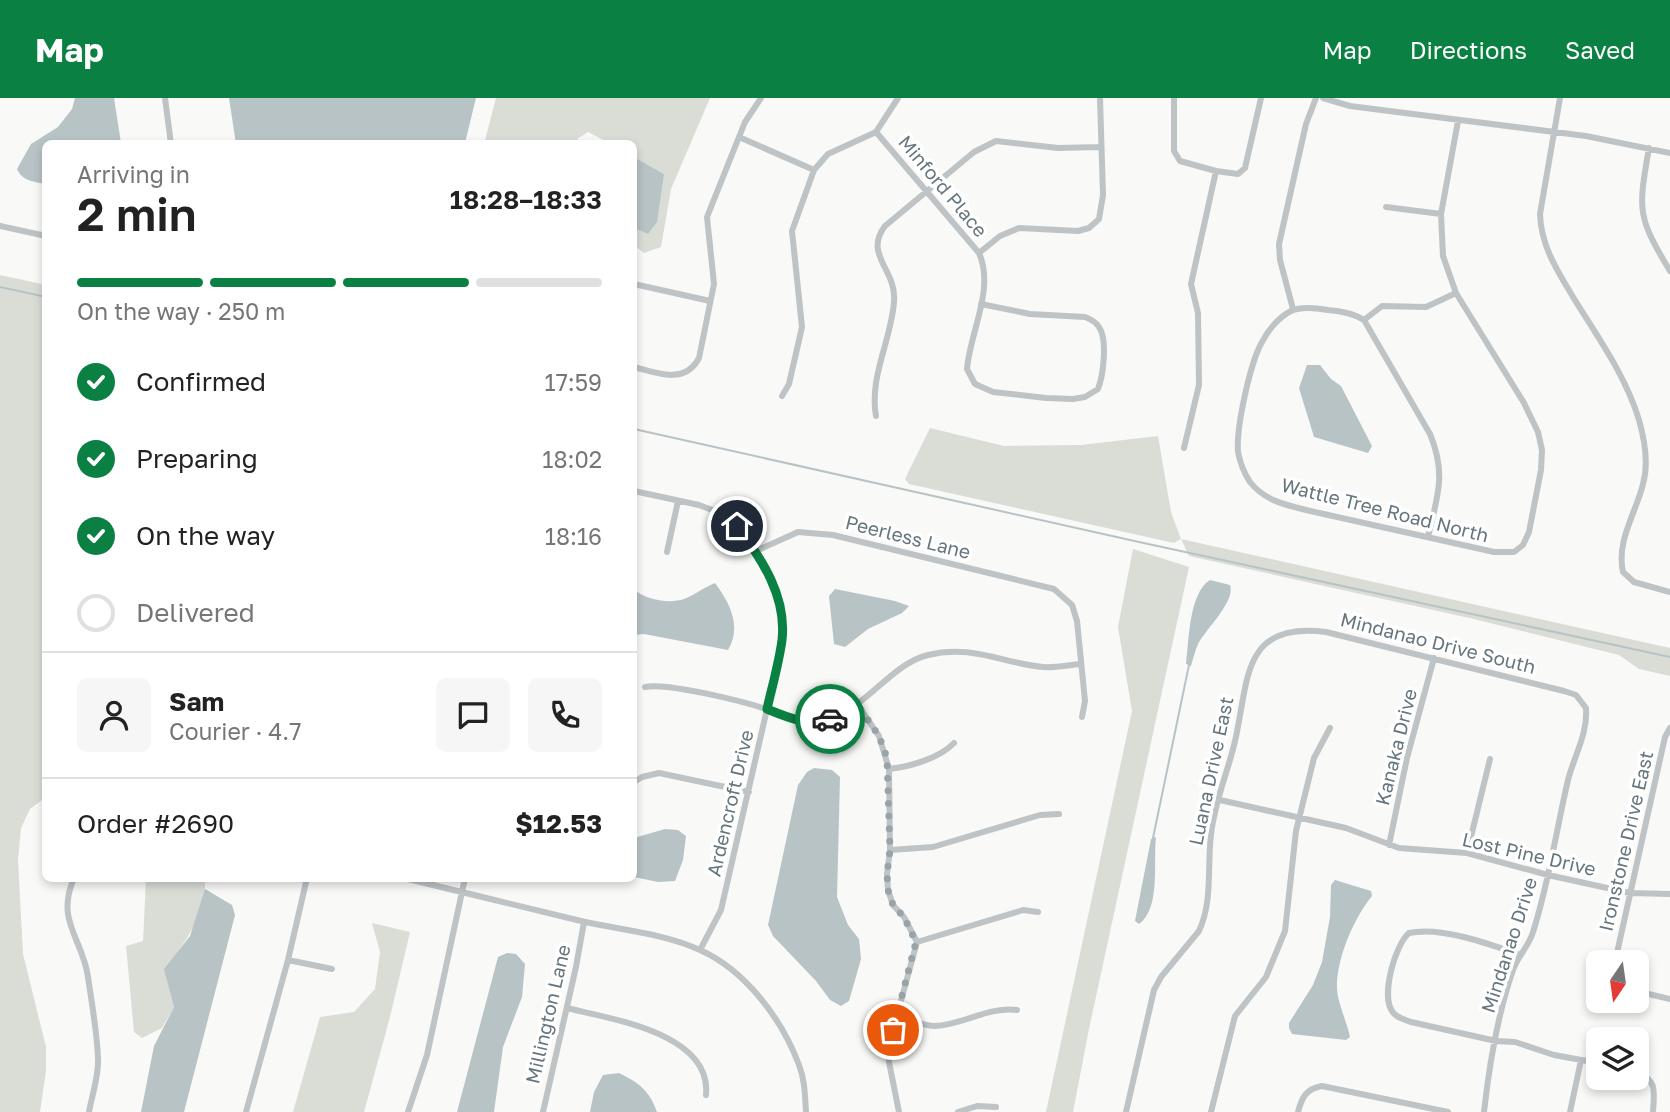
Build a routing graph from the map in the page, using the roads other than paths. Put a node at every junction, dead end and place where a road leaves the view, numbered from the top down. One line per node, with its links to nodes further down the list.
1 (165, 98): 14 (street)
2 (761, 98): 13 (street)
3 (898, 98): 12 (street)
4 (1100, 98): 15 (street)
5 (1174, 98): 19 (street)
6 (1261, 98): 19 (street)
7 (1316, 98): 31 (street)
8 (1323, 98): 10 (street)
9 (1560, 98): 11 (street)
10 (1458, 121): 11 (street); 22 (street)
11 (1554, 131): 16 (street); 42 (street)
12 (876, 132): 18 (street); 20 (street, Minford Place)
13 (739, 137): 18 (street); 29 (street)
14 (170, 140)
15 (1100, 147): 20 (street); 25 (street)
16 (1649, 148): 17 (street); 26 (street)
17 (1670, 153)
18 (814, 170): 34 (street)
19 (1216, 172): 36 (street)
20 (927, 193): 25 (street, Minford Place); 35 (street)
21 (1386, 207): 22 (street)
22 (1441, 214): 28 (street)
23 (0, 226): 24 (street)
24 (42, 235)
25 (979, 253): 30 (street, Minford Place)
26 (1670, 271)
27 (637, 285): 29 (street)
28 (1457, 293): 32 (street); 39 (street, Wattle Tree Road North)
29 (710, 301): 33 (street)
30 (981, 304): 30 (street, Minford Place)
31 (1293, 309): 32 (street); 39 (street, Wattle Tree Road North)
32 (1364, 320): 39 (street)
33 (637, 368)
34 (782, 396)
35 (876, 416)
36 (1184, 448)
37 (637, 492): 38 (street, Ardencroft Drive)
38 (678, 501): 40 (street, Ardencroft Drive); 41 (street)
39 (1428, 537)
40 (756, 551): 45 (street, Peerless Lane); 49 (street, Ardencroft Drive)
41 (667, 552)
42 (1670, 592)
43 (1276, 637): 44 (street, Mindanao Drive South); 58 (street, Luana Drive East)
44 (1434, 658): 48 (street, Mindanao Drive South); 61 (street, Kanaka Drive)
45 (1080, 664): 47 (street); 50 (street)
46 (645, 687): 49 (street)
47 (857, 704): 49 (street); 55 (street)
48 (1586, 708): 64 (street, Mindanao Drive)
49 (767, 709): 57 (street, Ardencroft Drive)
50 (1082, 717)
51 (1330, 728): 60 (street)
52 (1670, 728): 70 (street, Ironstone Drive East)
53 (954, 743): 55 (street)
54 (1490, 759): 63 (street)
55 (888, 769): 62 (street)
56 (637, 780): 57 (street)
57 (749, 792): 75 (street, Ardencroft Drive)
58 (1220, 800): 60 (street, Lost Pine Drive); 98 (street, Luana Drive East)
59 (1059, 814): 62 (street)
60 (1299, 818): 61 (street, Lost Pine Drive); 99 (street)
61 (1389, 845): 63 (street, Lost Pine Drive)
62 (890, 850): 74 (street)
63 (1467, 853): 64 (street, Lost Pine Drive)
64 (1548, 875): 70 (street, Lost Pine Drive); 77 (street, Mindanao Drive)
65 (73, 882): 91 (street)
66 (306, 882): 78 (street)
67 (421, 882): 69 (street)
68 (464, 882): 69 (street)
69 (462, 892): 73 (street); 93 (street)
70 (1630, 893): 71 (street, Lost Pine Drive); 76 (street, Ironstone Drive East)
71 (1670, 894)
72 (1038, 912): 74 (street)
73 (584, 922): 75 (street); 82 (street, Millington Lane)
74 (916, 942): 84 (street)
75 (700, 950): 95 (street)
76 (1618, 950)
77 (1520, 955): 85 (street, Mindanao Drive); 85 (street)
78 (288, 960): 79 (street); 92 (street)
79 (332, 969)
80 (1649, 995): 81 (street)
81 (1670, 999)
82 (567, 1008): 89 (street); 94 (street, Millington Lane)
83 (1017, 1010): 84 (street)
84 (897, 1016): 96 (street)
85 (1496, 1041): 86 (street); 102 (street, Mindanao Drive)
86 (1581, 1060): 87 (street); 103 (street)
87 (1586, 1061)
88 (1649, 1078): 104 (street)
89 (706, 1095)
90 (996, 1107): 97 (street)
91 (89, 1112)
92 (246, 1112)
93 (408, 1112)
94 (543, 1112)
95 (806, 1112)
96 (899, 1112)
97 (958, 1112)
98 (1126, 1112)
99 (1211, 1112)
100 (1298, 1112): 101 (street)
101 (1448, 1112)
102 (1485, 1112)
103 (1570, 1112)
104 (1654, 1112)

